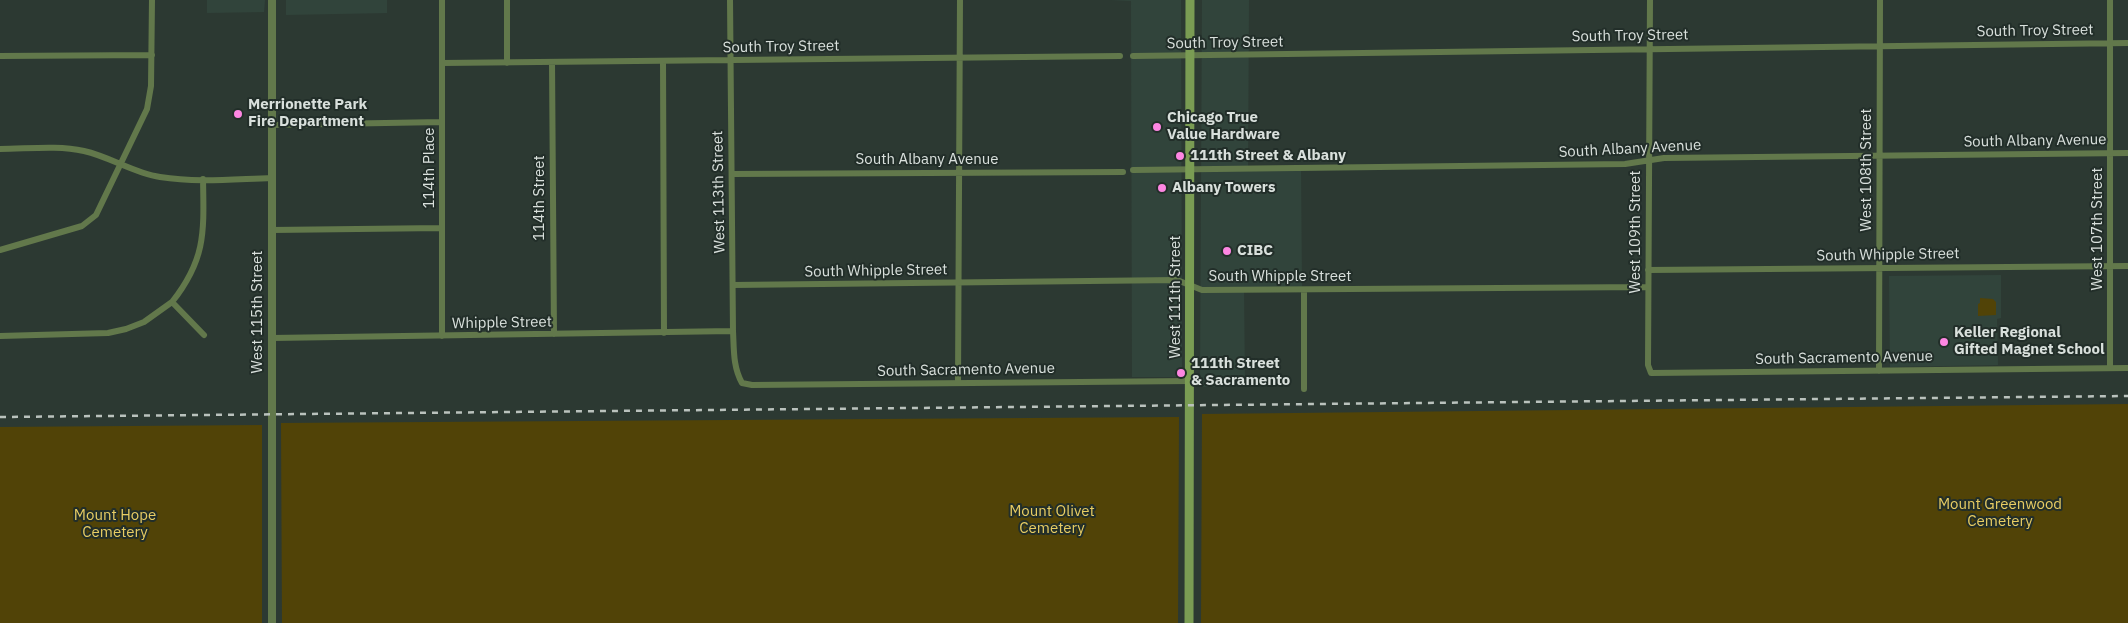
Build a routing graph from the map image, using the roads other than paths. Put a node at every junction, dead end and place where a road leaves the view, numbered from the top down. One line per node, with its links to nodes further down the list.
1 (152, 0): 15 (street)
2 (272, 0): 27 (street, West 115th Street)
3 (442, 0): 25 (street, 114th Place)
4 (506, 0): 23 (street)
5 (730, 0): 21 (street, West 113th Street)
6 (960, 0): 20 (street)
7 (1190, 0): 19 (main road, West 111th Street)
8 (1650, 0): 14 (street, West 109th Street)
9 (1880, 0): 13 (street, West 108th Street)
10 (2110, 0): 11 (street, West 107th Street)
11 (2110, 43): 12 (street, South Troy Street); 13 (street, South Troy Street); 29 (street, West 107th Street)
12 (2128, 43)
13 (1880, 46): 14 (street, South Troy Street); 31 (street, West 108th Street)
14 (1649, 48): 19 (street, South Troy Street); 32 (street, West 109th Street)
15 (152, 55): 16 (street); 33 (street)
16 (0, 56)
17 (1120, 56): 20 (street, South Troy Street)
18 (1133, 56): 19 (street, South Troy Street)
19 (1190, 56): 35 (main road, West 111th Street)
20 (960, 58): 21 (street, South Troy Street); 36 (street)
21 (731, 60): 22 (street, South Troy Street); 38 (street, West 113th Street)
22 (663, 61): 24 (street, South Troy Street); 55 (street)
23 (506, 62): 24 (street, South Troy Street); 25 (street, South Troy Street)
24 (552, 62): 56 (street, 114th Street)
25 (442, 63): 26 (street, 114th Place)
26 (442, 122): 27 (street); 41 (street, 114th Place)
27 (272, 125): 39 (street, West 115th Street)
28 (0, 149): 33 (street)
29 (2111, 153): 30 (street, South Albany Avenue); 31 (street, South Albany Avenue); 44 (street, West 107th Street)
30 (2128, 153)
31 (1879, 155): 32 (street, South Albany Avenue); 46 (street, West 108th Street)
32 (1649, 160): 35 (street, South Albany Avenue); 47 (street, West 109th Street)
33 (121, 166): 40 (street); 43 (street)
34 (1133, 170): 35 (street, South Albany Avenue)
35 (1189, 170): 49 (main road, West 111th Street)
36 (959, 172): 37 (street, South Albany Avenue); 38 (street, South Albany Avenue); 48 (street)
37 (1123, 172)
38 (732, 174): 50 (street, West 113th Street)
39 (272, 178): 40 (street); 42 (street, West 115th Street)
40 (203, 179): 53 (street)
41 (442, 228): 42 (street); 59 (street, 114th Place)
42 (272, 230): 60 (street, West 115th Street)
43 (0, 250)
44 (2111, 266): 45 (street, South Whipple Street); 46 (street, South Whipple Street); 61 (street, West 107th Street)
45 (2128, 266)
46 (1879, 268): 47 (street, South Whipple Street); 63 (street, West 108th Street)
47 (1648, 270): 51 (street, West 109th Street)
48 (959, 282): 49 (street, South Whipple Street); 50 (street, South Whipple Street); 66 (street)
49 (1189, 284): 52 (street, South Whipple Street); 65 (main road, West 111th Street)
50 (733, 285): 54 (street, West 113th Street)
51 (1648, 287): 52 (street, South Whipple Street); 64 (street, West 109th Street)
52 (1304, 290): 68 (street)
53 (172, 302): 57 (street); 58 (street)
54 (733, 332): 55 (street, Whipple Street); 67 (street, West 113th Street)
55 (664, 333): 56 (street, Whipple Street)
56 (554, 334): 59 (street, Whipple Street)
57 (204, 335)
58 (0, 336)
59 (442, 336): 60 (street, Whipple Street)
60 (272, 338): 69 (street, West 115th Street)
61 (2110, 368): 62 (street, South Sacramento Avenue); 63 (street, South Sacramento Avenue)
62 (2128, 368)
63 (1878, 371): 64 (street, South Sacramento Avenue)
64 (1651, 373)
65 (1190, 381): 66 (street, South Sacramento Avenue); 70 (main road, West 111th Street)
66 (958, 382): 67 (street, South Sacramento Avenue)
67 (742, 383)
68 (1304, 389)
69 (272, 623)
70 (1189, 623)

